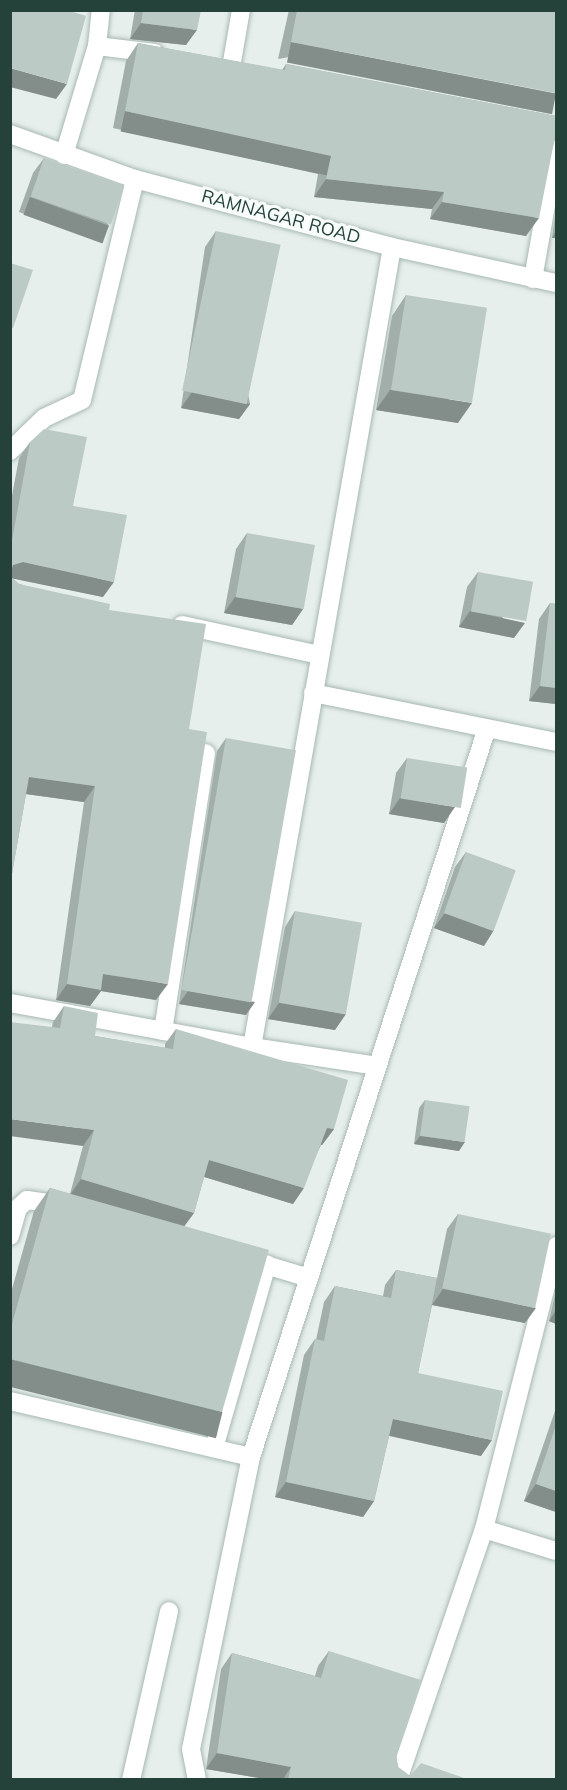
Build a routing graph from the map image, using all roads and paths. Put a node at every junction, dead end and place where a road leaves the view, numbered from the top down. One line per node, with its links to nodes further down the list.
1 (100, 10): 3 (street)
2 (241, 10): 6 (street)
3 (97, 46): 4 (street); 10 (street)
4 (176, 55)
5 (209, 59): 6 (street)
6 (232, 62): 7 (street)
7 (255, 66)
8 (10, 134): 10 (street, RAMNAGAR ROAD)
9 (556, 148): 13 (street)
10 (64, 155): 11 (street, RAMNAGAR ROAD)
11 (135, 179): 12 (street, RAMNAGAR ROAD); 15 (street)
12 (392, 247): 13 (street, RAMNAGAR ROAD); 17 (street)
13 (533, 279): 14 (street, RAMNAGAR ROAD)
14 (556, 283)
15 (10, 451)
16 (159, 621): 17 (street)
17 (320, 655): 18 (street)
18 (314, 693): 19 (street); 24 (street)
19 (486, 731): 20 (street); 25 (street)
20 (556, 742)
21 (206, 753): 23 (street)
22 (10, 1003): 23 (street)
23 (163, 1031): 24 (street)
24 (252, 1047): 25 (street)
25 (378, 1066): 31 (street)
26 (78, 1209): 27 (street)
27 (10, 1236)
28 (556, 1246): 35 (street)
29 (222, 1251): 30 (street)
30 (267, 1264): 31 (street); 33 (street)
31 (309, 1278): 34 (street)
32 (10, 1401): 33 (street)
33 (214, 1448): 34 (street)
34 (251, 1456): 39 (street)
35 (484, 1529): 36 (street); 40 (street)
36 (556, 1551)
37 (169, 1611): 38 (street)
38 (131, 1779)
39 (197, 1779)
40 (398, 1779)

